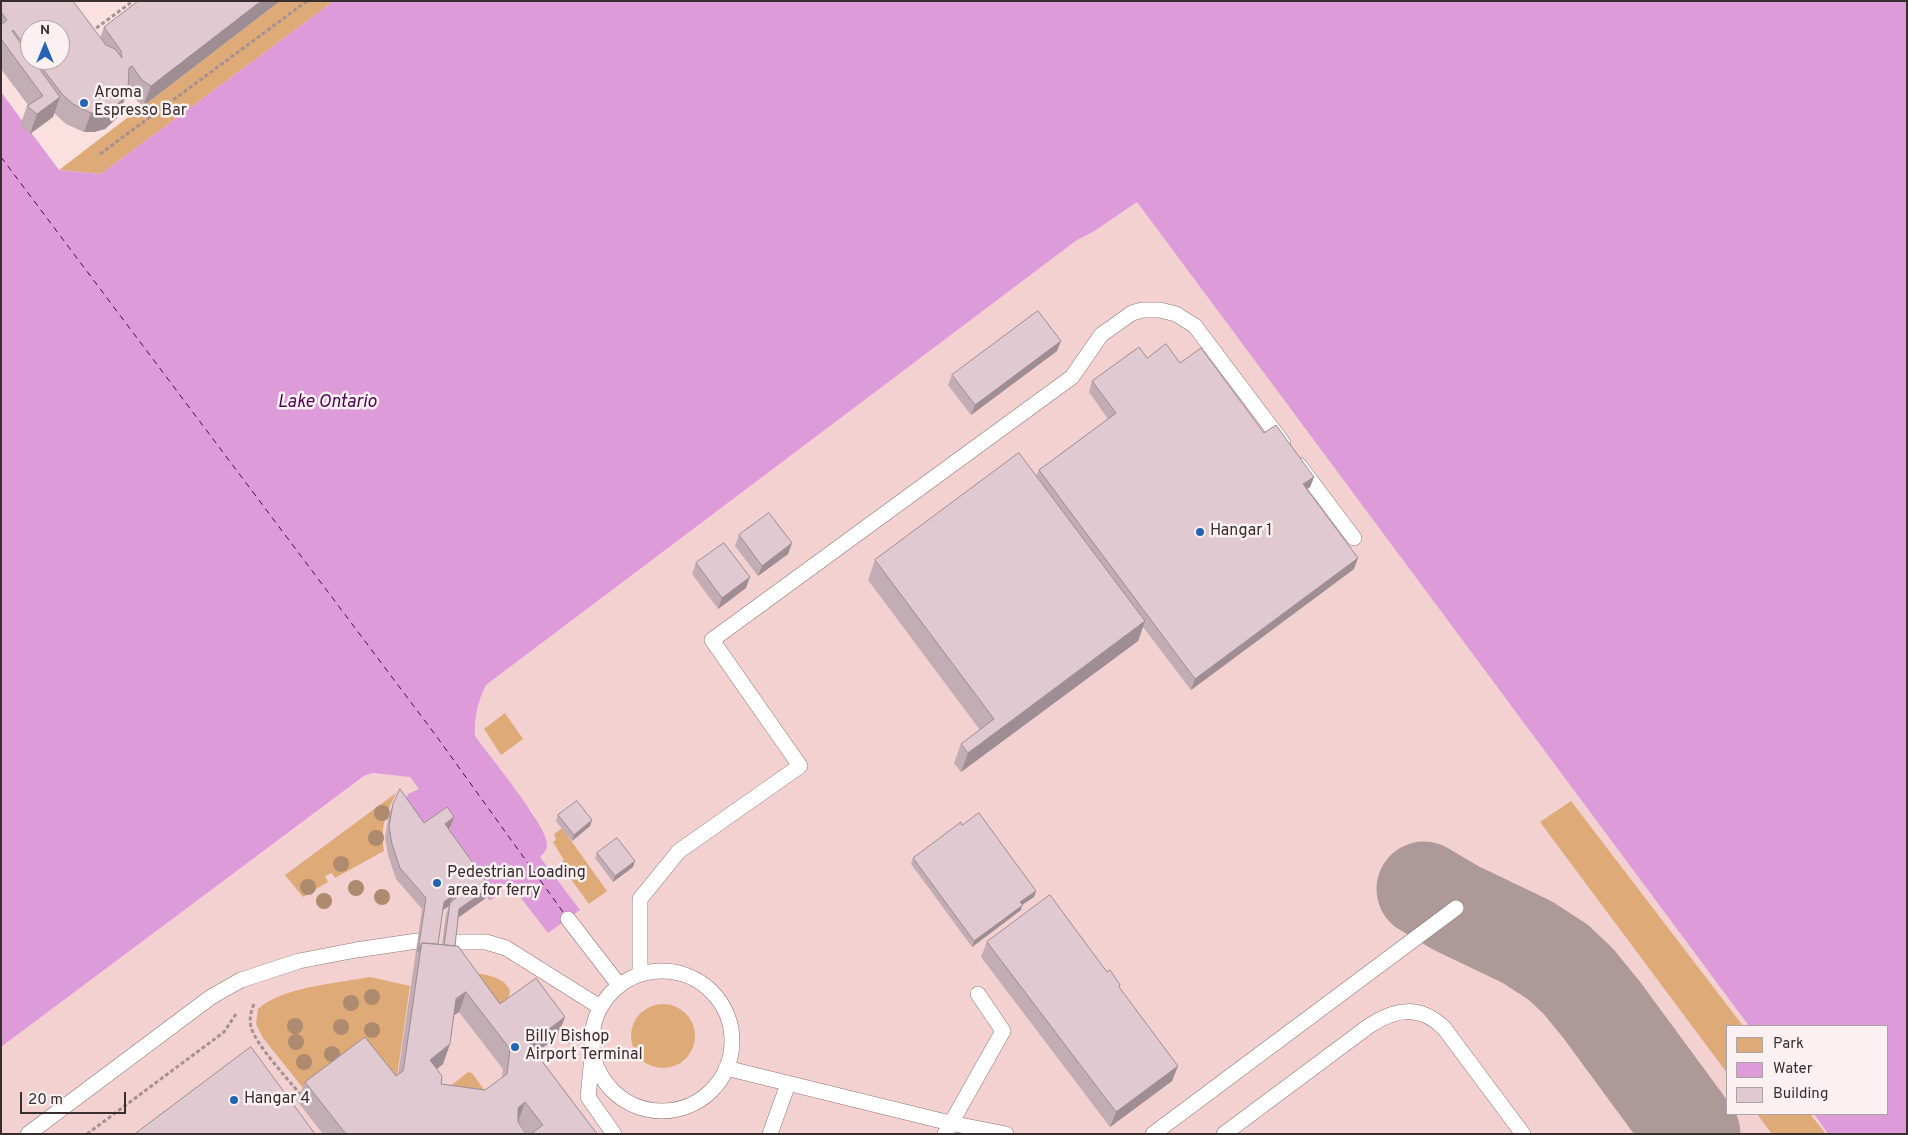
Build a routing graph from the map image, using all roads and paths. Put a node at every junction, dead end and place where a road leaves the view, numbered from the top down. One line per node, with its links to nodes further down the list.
1 (133, 1): 3 (path)
2 (307, 1): 6 (path)
3 (104, 22): 4 (path); 5 (path)
4 (109, 28)
5 (88, 34)
6 (100, 154)
7 (1354, 538): 12 (lane)
8 (1456, 908): 30 (lane)
9 (568, 919): 13 (lane)
10 (417, 941): 25 (lane)
11 (453, 942): 18 (lane)
12 (640, 974): 13 (lane); 21 (lane)
13 (619, 986): 18 (lane)
14 (978, 994): 24 (lane)
15 (260, 998): 16 (path)
16 (255, 1002): 17 (path); 23 (path)
17 (248, 1004)
18 (600, 1007): 20 (lane)
19 (237, 1012): 26 (path)
20 (592, 1053): 21 (lane); 27 (lane)
21 (726, 1068): 22 (lane)
22 (788, 1084): 24 (lane); 28 (lane)
23 (300, 1094)
24 (948, 1128): 29 (lane)
25 (28, 1134)
26 (87, 1134)
27 (614, 1134)
28 (770, 1134)
29 (1006, 1134)
30 (1152, 1134)
31 (1224, 1134): 32 (lane)
32 (1524, 1134)

